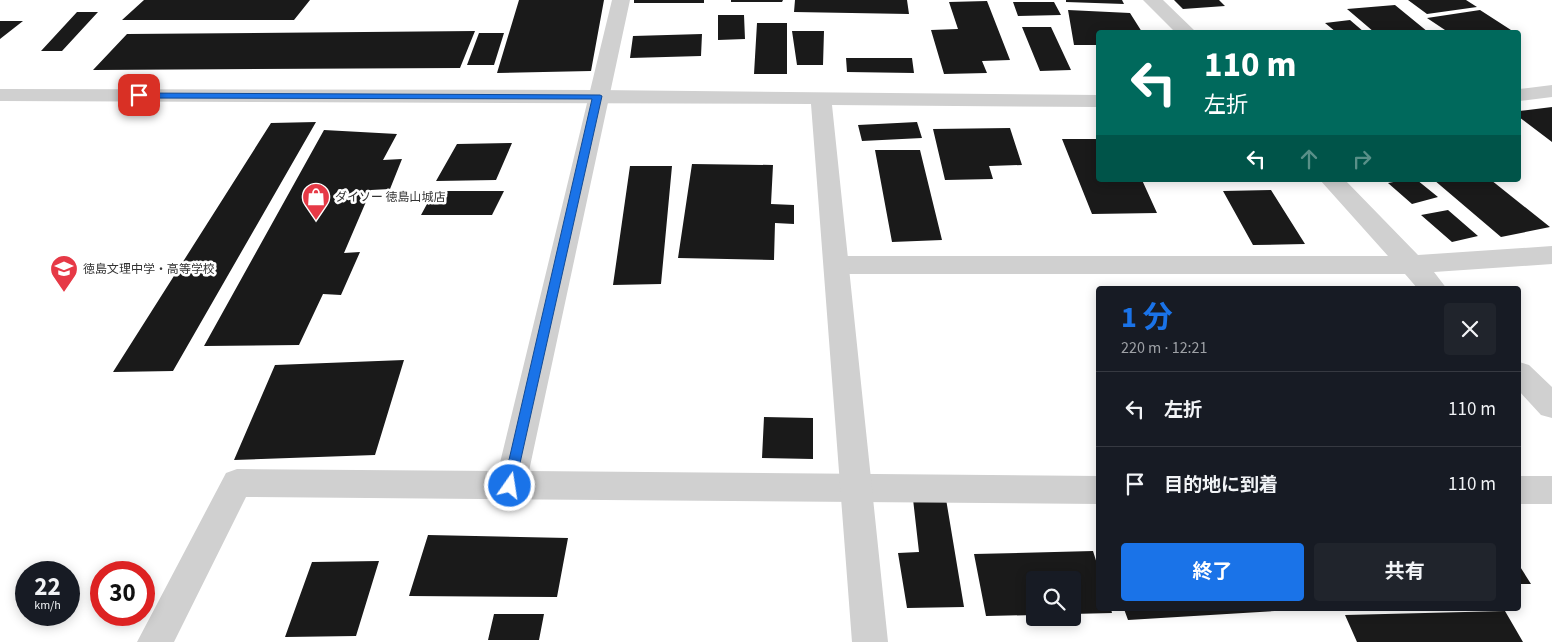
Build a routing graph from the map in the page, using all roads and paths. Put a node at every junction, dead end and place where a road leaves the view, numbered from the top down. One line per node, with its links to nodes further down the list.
1 (621, 0): 7 (street)
2 (1152, 0): 3 (street)
3 (1184, 30)
4 (1552, 91): 6 (street)
5 (0, 95): 7 (street)
6 (1521, 95)
7 (597, 96): 8 (street); 17 (street)
8 (821, 98): 9 (street); 12 (street)
9 (1096, 101)
10 (1334, 182): 13 (street)
11 (1552, 255): 13 (street)
12 (837, 265): 13 (street); 18 (street)
13 (1410, 265): 14 (street)
14 (1431, 286)
15 (1521, 375): 16 (street)
16 (1552, 406)
17 (510, 486): 18 (street); 22 (street)
18 (857, 489): 19 (street); 23 (street)
19 (1096, 490)
20 (1521, 490): 21 (street)
21 (1552, 490)
22 (155, 642)
23 (870, 642)

